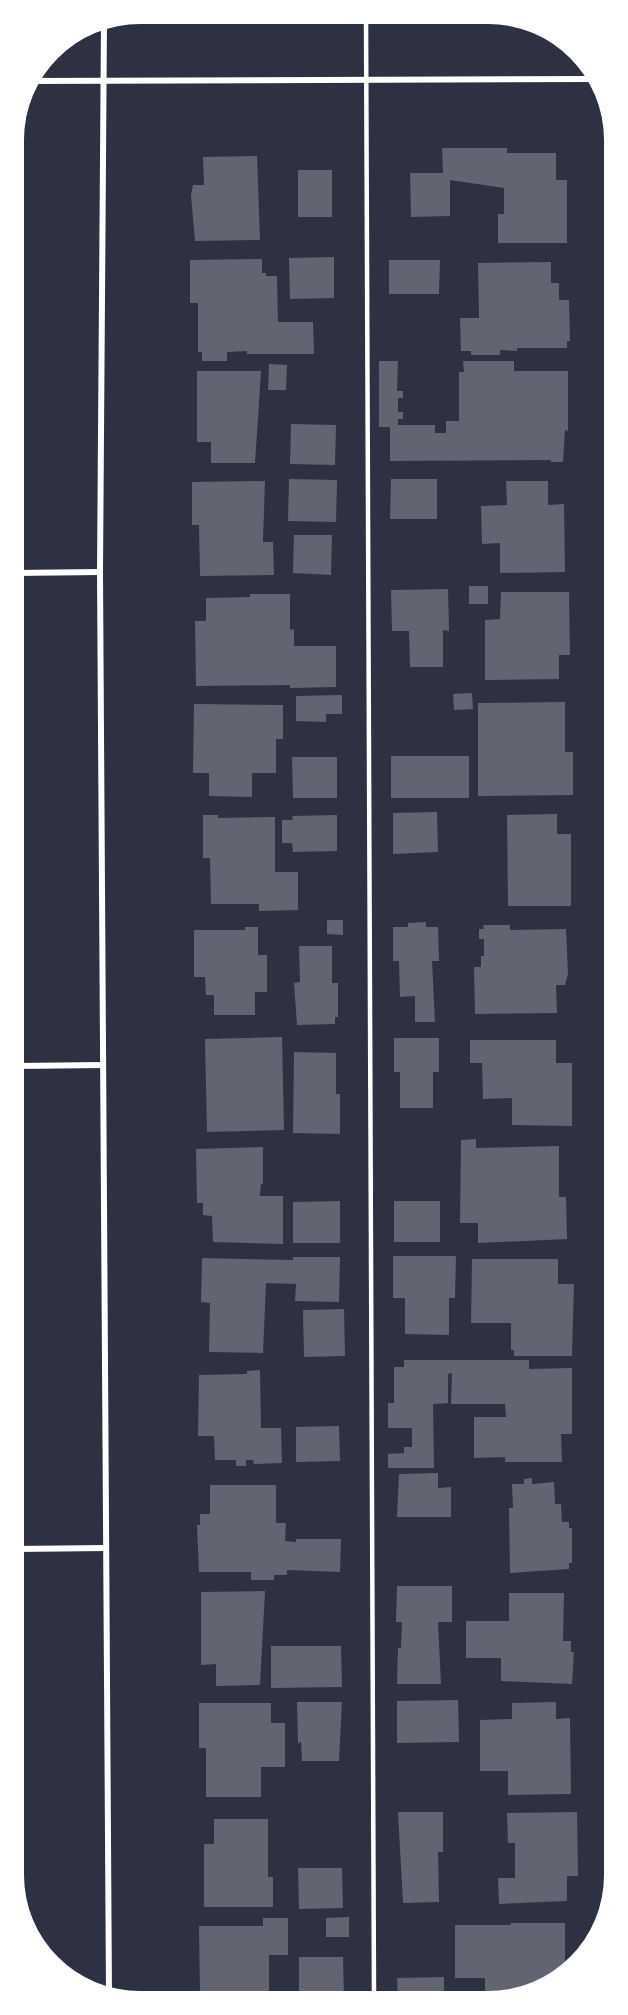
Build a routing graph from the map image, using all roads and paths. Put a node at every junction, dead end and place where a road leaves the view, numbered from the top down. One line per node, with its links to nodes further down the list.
1 (366, 24): 3 (lane)
2 (104, 30): 6 (street)
3 (367, 79): 4 (street); 6 (street); 14 (lane)
4 (586, 79)
5 (41, 81): 6 (street)
6 (104, 81): 7 (street)
7 (100, 572): 8 (street); 9 (street)
8 (24, 573)
9 (103, 1065): 10 (street); 11 (street)
10 (24, 1066)
11 (105, 1548): 12 (street); 13 (street)
12 (24, 1549)
13 (109, 1987)
14 (374, 1991)

